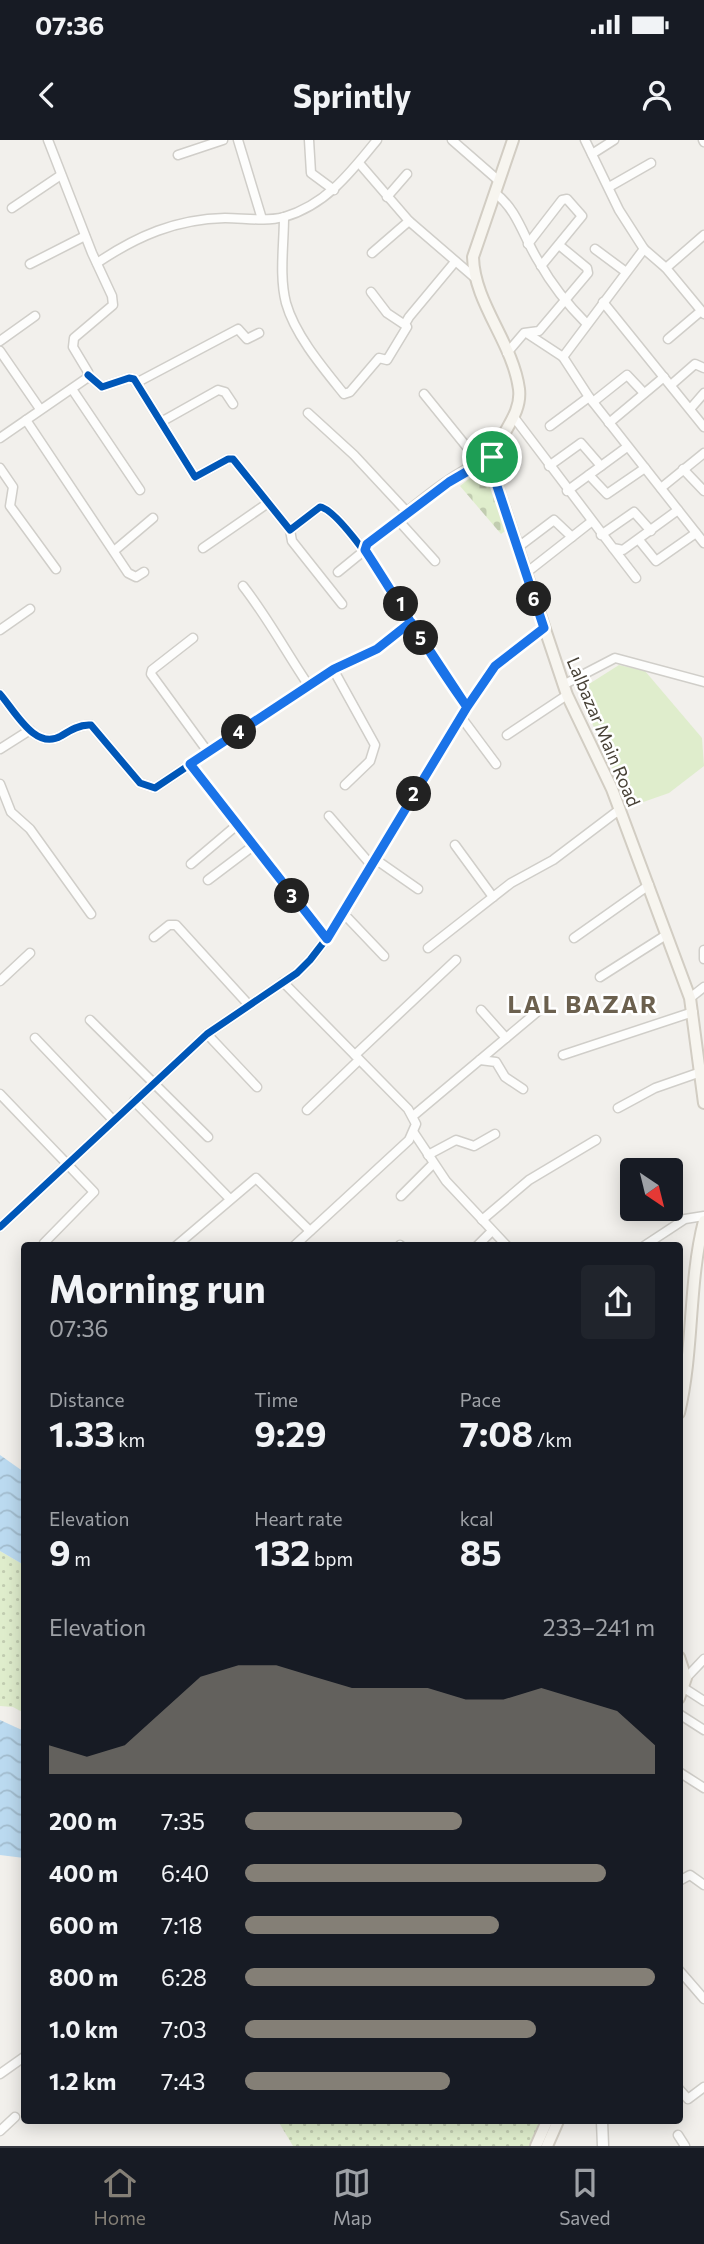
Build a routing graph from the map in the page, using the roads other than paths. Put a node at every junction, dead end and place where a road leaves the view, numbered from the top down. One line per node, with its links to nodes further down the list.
1 (48, 140): 15 (street)
2 (223, 140): 11 (street)
3 (238, 140): 23 (street)
4 (309, 140): 18 (street)
5 (377, 140): 12 (street)
6 (452, 140): 16 (street)
7 (513, 140): 16 (main road)
8 (585, 140): 10 (street)
9 (614, 140): 10 (street)
10 (592, 154): 17 (street)
11 (178, 155)
12 (359, 163): 18 (street); 20 (street)
13 (651, 163): 17 (street)
14 (407, 174): 20 (street)
15 (61, 175): 21 (street); 26 (street)
16 (499, 181): 19 (main road)
17 (609, 187): 30 (street)
18 (334, 190): 22 (street)
19 (495, 193): 27 (street); 38 (main road)
20 (387, 197): 24 (street)
21 (12, 208)
22 (284, 217): 23 (street); 45 (street)
23 (262, 219): 32 (street)
24 (409, 221): 31 (street); 33 (street)
25 (704, 235): 36 (street)
26 (85, 236): 32 (street); 34 (street)
27 (528, 244): 28 (street); 35 (street)
28 (559, 245): 35 (street); 40 (street)
29 (595, 249): 37 (street)
30 (644, 249): 36 (street); 37 (street)
31 (372, 253)
32 (97, 263): 54 (street)
33 (454, 263): 38 (street); 45 (street)
34 (30, 264)
35 (541, 266): 40 (street)
36 (666, 268): 42 (street)
37 (626, 272): 41 (street)
38 (474, 277): 51 (main road)
39 (371, 292): 45 (street)
40 (565, 302): 44 (street); 47 (street)
41 (603, 302): 44 (street); 55 (street)
42 (702, 313): 48 (street)
43 (35, 316): 49 (street)
44 (586, 323): 52 (street)
45 (405, 325)
46 (259, 333): 56 (street)
47 (527, 333): 51 (street); 52 (street)
48 (668, 339)
49 (0, 341)
50 (0, 351): 65 (street)
51 (507, 353): 67 (main road)
52 (563, 357): 62 (street)
53 (704, 368): 57 (street)
54 (89, 375): 56 (street); 58 (street)
55 (664, 377): 57 (street); 59 (street)
56 (136, 383): 69 (street)
57 (671, 385): 64 (street)
58 (72, 389): 65 (street); 85 (street)
59 (644, 393): 62 (street); 70 (street)
60 (704, 393): 64 (street)
61 (424, 394): 77 (street)
62 (591, 400): 70 (street); 71 (street)
63 (233, 404): 69 (street)
64 (691, 408): 72 (street)
65 (40, 409): 68 (street)
66 (308, 413): 90 (street)
67 (513, 416): 76 (main road); 78 (street)
68 (26, 420): 73 (street); 104 (street)
69 (161, 422): 88 (street)
70 (608, 423): 74 (street)
71 (550, 426)
72 (704, 427)
73 (0, 438)
74 (627, 447): 79 (street); 81 (street)
75 (704, 453): 82 (street)
76 (492, 457): 77 (street); 101 (main road, Lalbazar Main Road)
77 (479, 462): 90 (street)
78 (549, 466): 79 (street); 86 (street)
79 (601, 466): 83 (street)
80 (0, 468): 106 (street)
81 (645, 468): 83 (street); 84 (street)
82 (683, 469): 84 (street); 87 (street)
83 (589, 475): 86 (street)
84 (661, 488): 89 (street)
85 (140, 490)
86 (568, 491): 93 (street)
87 (704, 491)
88 (268, 503): 94 (street); 100 (street)
89 (678, 510): 95 (street); 98 (street)
90 (408, 513): 92 (street)
91 (153, 518): 104 (street)
92 (398, 520): 103 (street); 105 (street)
93 (591, 522): 96 (street); 97 (street)
94 (290, 530): 103 (street); 112 (street)
95 (650, 531): 96 (street); 99 (street)
96 (601, 534): 102 (street)
97 (572, 537): 101 (street); 109 (street)
98 (701, 538): 99 (street)
99 (639, 540): 102 (street)
100 (203, 548)
101 (517, 548): 109 (main road, Lalbazar Main Road)
102 (613, 548): 110 (street)
103 (365, 550): 108 (street); 114 (street)
104 (114, 551): 107 (street)
105 (435, 561)
106 (56, 569)
107 (145, 572)
108 (338, 572)
109 (526, 573): 115 (main road, Lalbazar Main Road)
110 (636, 578)
111 (243, 586): 120 (street)
112 (342, 604)
113 (30, 609): 116 (street)
114 (411, 622): 118 (street); 123 (street)
115 (544, 628): 121 (main road, Lalbazar Main Road); 123 (street)
116 (0, 630)
117 (193, 638): 128 (street)
118 (334, 669): 120 (street); 132 (street)
119 (704, 682): 121 (street)
120 (309, 686): 128 (street)
121 (565, 690): 126 (street); 133 (main road, Lalbazar Main Road)
122 (0, 694): 125 (street)
123 (467, 707): 124 (street)
124 (461, 717): 130 (street); 138 (street)
125 (30, 730): 127 (street); 129 (street)
126 (507, 735)
127 (0, 749)
128 (208, 752): 129 (street)
129 (190, 764): 135 (street)
130 (495, 764)
131 (0, 784): 144 (street)
132 (345, 785)
133 (619, 810): 141 (main road, Lalbazar Main Road); 143 (street)
134 (329, 816): 138 (street)
135 (237, 825): 137 (street); 139 (street)
136 (455, 845): 143 (street)
137 (253, 846): 140 (street); 149 (street)
138 (373, 862): 142 (street); 145 (street)
139 (191, 863)
140 (208, 880)
141 (649, 885): 146 (main road, Lalbazar Main Road); 148 (street)
142 (418, 889)
143 (493, 897): 150 (street)
144 (92, 914)
145 (344, 915): 149 (street); 153 (street)
146 (666, 935): 156 (street); 160 (main road, Lalbazar Main Road)
147 (154, 937): 161 (street)
148 (573, 938)
149 (327, 939): 158 (street)
150 (428, 948)
151 (704, 950): 154 (street)
152 (30, 953): 157 (street)
153 (383, 956)
154 (704, 959)
155 (456, 960): 171 (street)
156 (600, 977)
157 (0, 981)
158 (284, 982): 161 (street); 171 (street)
159 (704, 987): 160 (street)
160 (690, 998): 164 (main road, Lalbazar Main Road)
161 (248, 1004): 167 (street)
162 (481, 1010): 169 (street)
163 (537, 1012): 169 (street)
164 (693, 1012): 166 (main road, Lalbazar Main Road); 170 (street)
165 (90, 1020): 174 (street)
166 (699, 1023): 173 (main road, Lalbazar Main Road)
167 (207, 1034): 174 (street); 175 (street)
168 (36, 1038): 183 (street)
169 (506, 1038): 172 (street)
170 (562, 1055)
171 (357, 1057): 181 (street); 182 (street)
172 (480, 1060): 176 (street); 182 (street)
173 (698, 1073): 179 (main road, Lalbazar Main Road); 180 (street)
174 (154, 1084): 178 (street); 186 (street)
175 (257, 1087)
176 (523, 1089)
177 (0, 1094): 189 (street)
178 (134, 1101): 183 (street); 192 (street)
179 (704, 1103)
180 (618, 1108)
181 (307, 1110)
182 (413, 1116): 184 (street)
183 (114, 1121): 189 (street)
184 (414, 1133): 188 (street); 197 (street)
185 (495, 1134): 188 (street)
186 (208, 1137)
187 (596, 1140): 194 (street)
188 (428, 1155): 190 (street)
189 (68, 1163): 196 (street); 199 (street)
190 (433, 1164): 191 (street); 194 (street)
191 (401, 1196)
192 (229, 1198): 197 (street); 200 (street)
193 (704, 1216): 204 (street)
194 (482, 1220): 198 (street)
195 (704, 1222): 205 (main road)
196 (0, 1227)
197 (310, 1231): 201 (street)
198 (492, 1231): 202 (street); 203 (street)
199 (45, 1242)
200 (180, 1242)
201 (298, 1242)
202 (481, 1242)
203 (502, 1242)
204 (650, 1242)
205 (685, 1331): 206 (main road)
206 (683, 1358)
207 (704, 1659): 208 (street)
208 (683, 1681)
209 (683, 1683): 210 (street)
210 (704, 1701)
211 (683, 1717): 212 (street)
212 (704, 1730)
213 (683, 1775): 214 (street)
214 (704, 1788)
215 (683, 1879): 216 (street)
216 (704, 1885)
217 (683, 1975): 218 (street)
218 (704, 1999)
219 (21, 2059): 220 (street)
220 (0, 2074)
221 (704, 2087): 223 (street)
222 (683, 2093): 223 (street)
223 (697, 2094): 224 (street)
224 (704, 2101)
225 (15, 2117): 229 (street)
226 (546, 2124): 231 (main road)
227 (557, 2124): 232 (main road)
228 (602, 2124): 233 (street)
229 (0, 2131)
230 (678, 2135): 234 (street)
231 (537, 2146)
232 (547, 2146)
233 (603, 2146)
234 (685, 2146)

